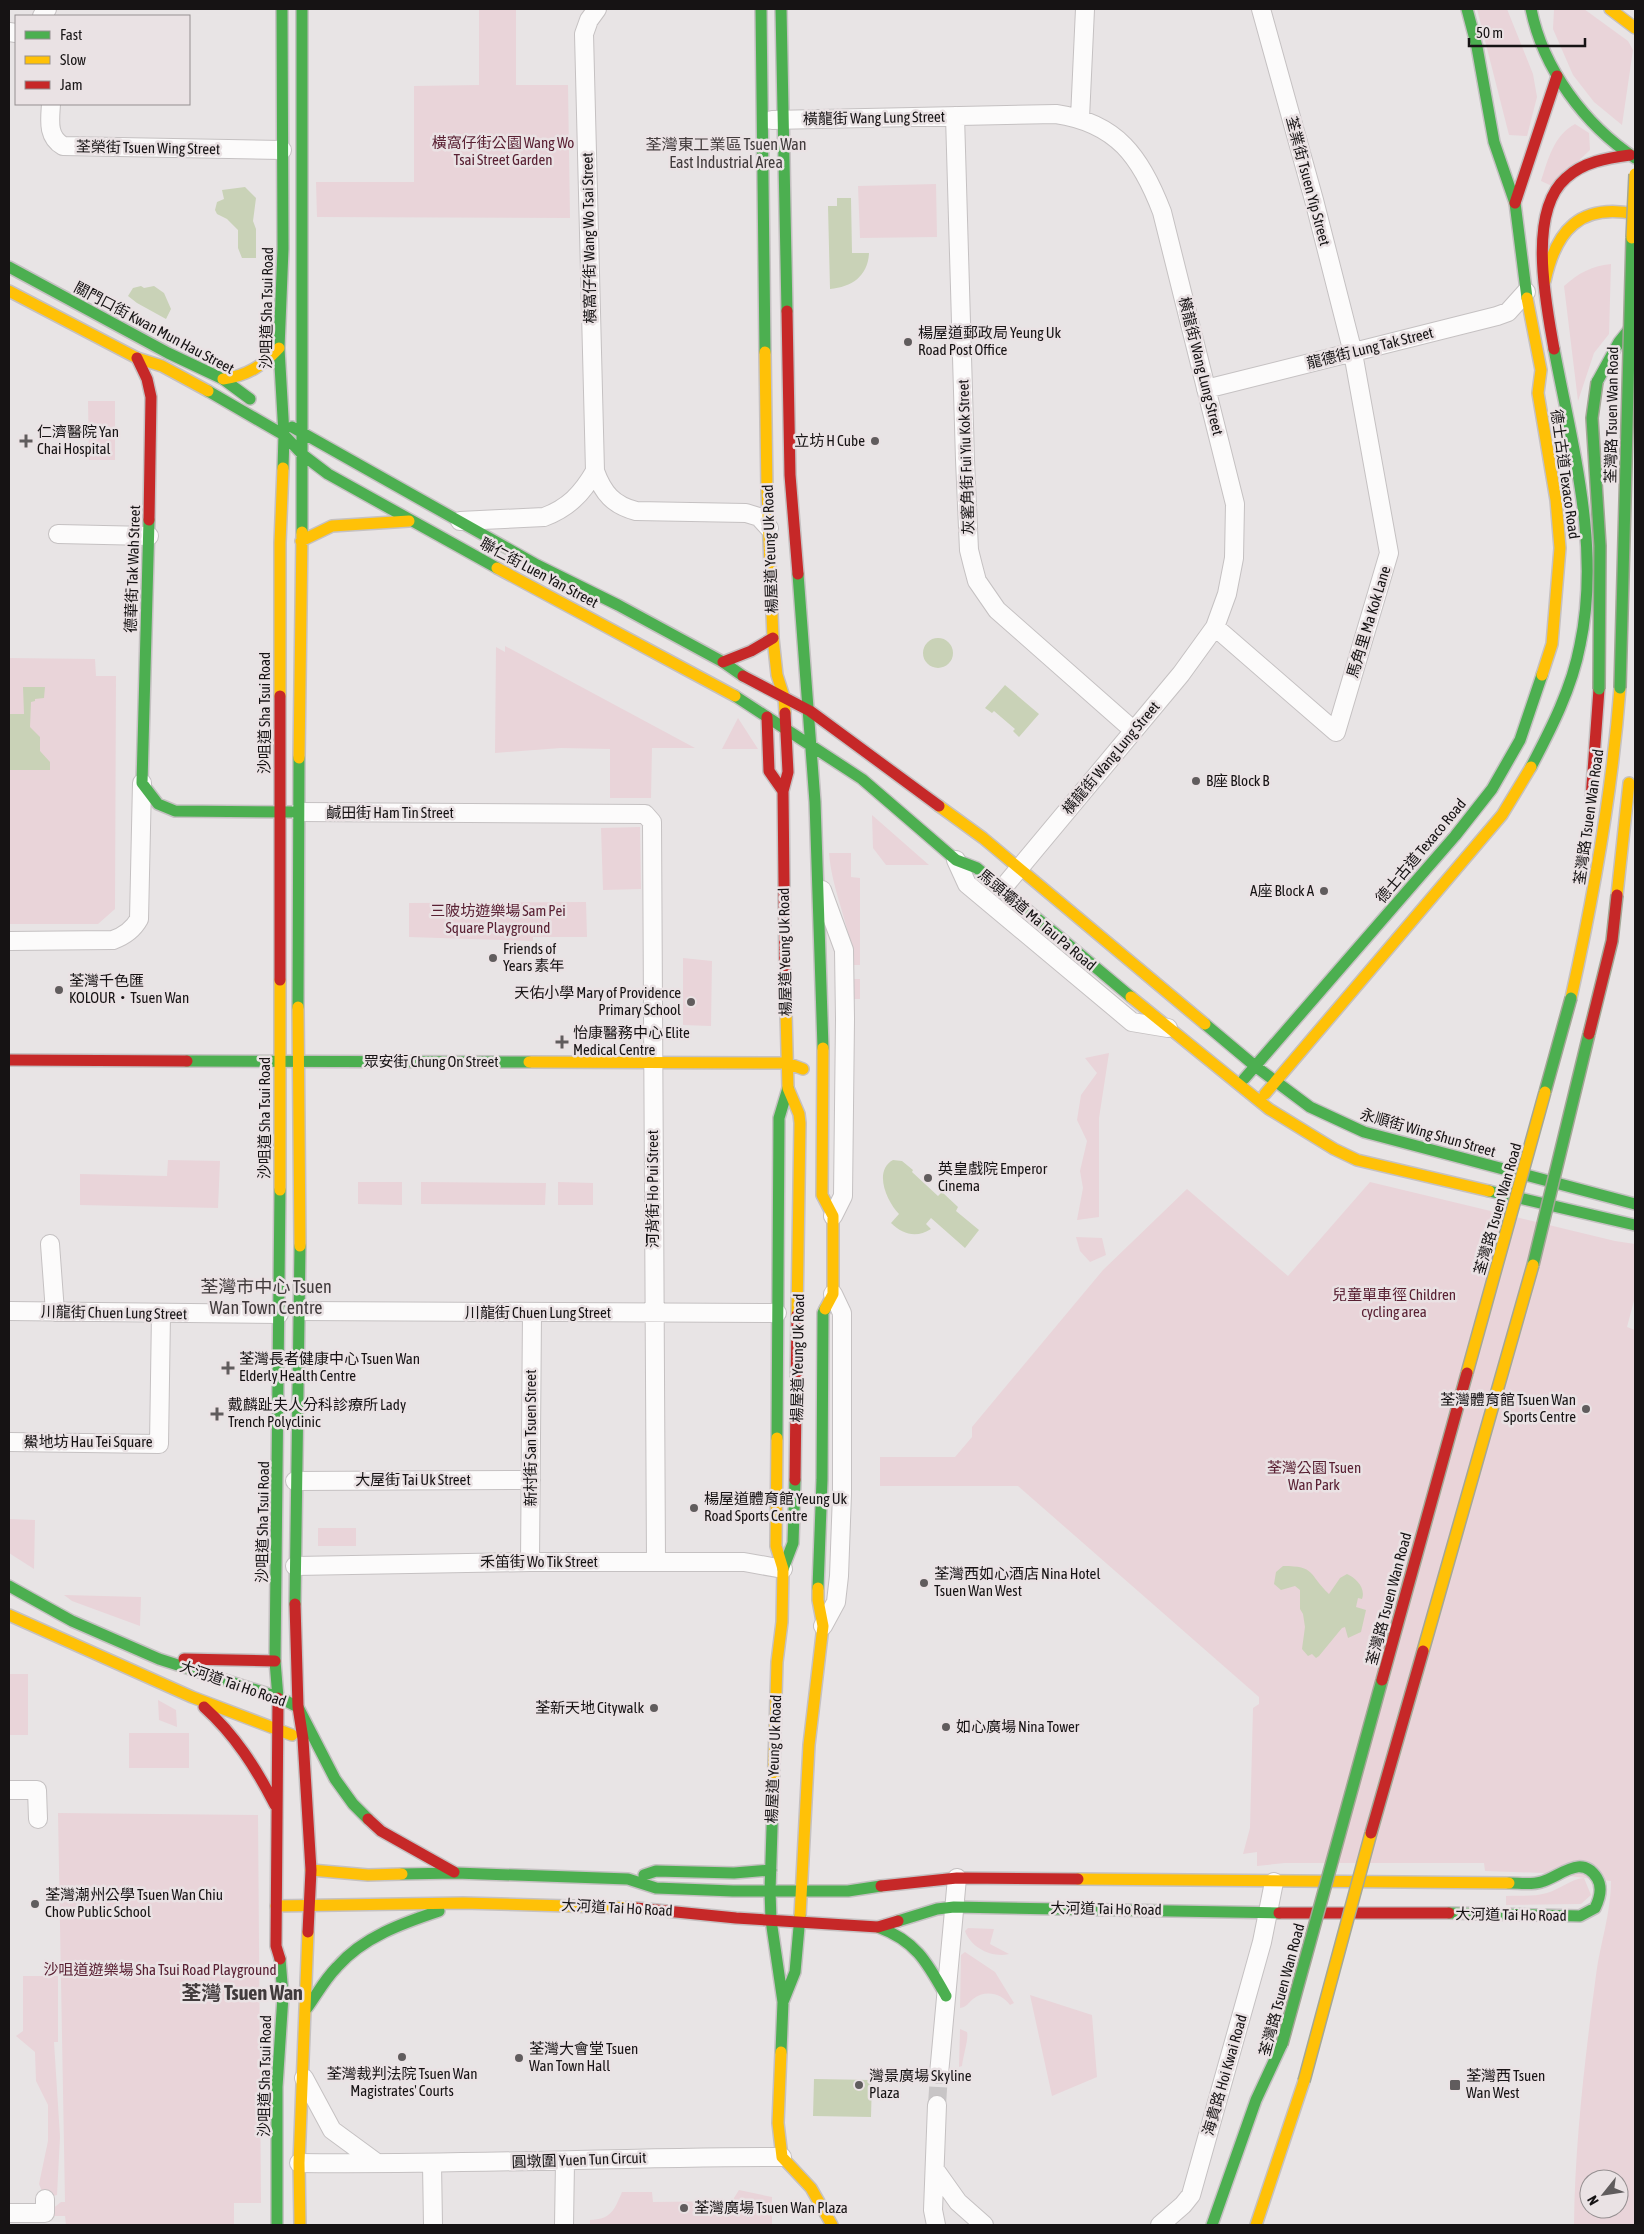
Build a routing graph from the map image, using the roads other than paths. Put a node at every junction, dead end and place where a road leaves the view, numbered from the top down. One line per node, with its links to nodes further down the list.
1 (282, 9): 20 (main road, 沙咀道 Sha Tsui Road)
2 (302, 9): 36 (main road, 沙咀道 Sha Tsui Road)
3 (597, 9): 39 (street, 橫窩仔街 Wang Wo Tsai Street)
4 (761, 9): 18 (main road, 楊屋道 Yeung Uk Road)
5 (781, 9): 19 (main road, 楊屋道 Yeung Uk Road)
6 (1085, 9): 17 (street)
7 (1261, 9): 31 (street, 荃業街 Tsuen Yip Street)
8 (1467, 9): 23 (main road, 德士古道 Texaco Road)
9 (1524, 9): 12 (main road)
10 (1531, 9): 12 (main road)
11 (1610, 9): 13 (main road)
12 (1532, 22): 14 (main road)
13 (1635, 28)
14 (1557, 76): 21 (main road); 23 (main road)
15 (51, 105): 20 (street, 荃榮街 Tsuen Wing Street)
16 (955, 116): 17 (street, 橫龍街 Wang Lung Street); 19 (street, 橫龍街 Wang Lung Street); 61 (street, 灰窰角街 Fui Yiu Kok Street)
17 (1080, 118): 34 (street, 橫龍街 Wang Lung Street)
18 (764, 120): 19 (street, 橫龍街 Wang Lung Street); 42 (main road, 楊屋道 Yeung Uk Road)
19 (783, 120): 54 (main road, 楊屋道 Yeung Uk Road)
20 (282, 150): 30 (main road, 沙咀道 Sha Tsui Road)
21 (1633, 156): 26 (main road, 德士古道 Texaco Road)
22 (1635, 174): 78 (main road, 荃灣路 Tsuen Wan Road, bridge)
23 (1515, 203): 28 (main road, 德士古道 Texaco Road)
24 (1635, 214): 26 (main road)
25 (9, 268): 33 (main road, 關門口街 Kwan Mun Hau Street)
26 (1545, 281): 46 (main road, 德士古道 Texaco Road)
27 (9, 291): 32 (main road, 關門口街 Kwan Mun Hau Street)
28 (1526, 292): 31 (street, 龍德街 Lung Tak Street); 50 (main road, 德士古道 Texaco Road)
29 (1635, 322): 78 (main road, bridge)
30 (279, 348): 33 (main road); 35 (main road, 沙咀道 Sha Tsui Road)
31 (1353, 353): 34 (street, 龍德街 Lung Tak Street); 48 (street, 馬角里 Ma Kok Lane)
32 (137, 358): 37 (main road, 關門口街 Kwan Mun Hau Street); 44 (main road, 德華街 Tak Wah Street)
33 (223, 379): 35 (main road, 關門口街 Kwan Mun Hau Street)
34 (1206, 389): 48 (street, 橫龍街 Wang Lung Street)
35 (282, 420): 36 (main road, 聯仁街 Luen Yan Street); 37 (main road, 沙咀道 Sha Tsui Road)
36 (302, 434): 38 (main road, 沙咀道 Sha Tsui Road); 41 (main road, 聯仁街 Luen Yan Street)
37 (284, 436): 38 (main road, 聯仁街 Luen Yan Street); 72 (main road, 沙咀道 Sha Tsui Road)
38 (303, 455): 40 (main road, 聯仁街 Luen Yan Street); 45 (main road, 沙咀道 Sha Tsui Road)
39 (595, 471): 41 (street); 42 (street)
40 (409, 521): 45 (main road); 59 (main road, 聯仁街 Luen Yan Street)
41 (460, 521): 53 (main road, 聯仁街 Luen Yan Street)
42 (769, 528): 49 (main road, 楊屋道 Yeung Uk Road)
43 (58, 534): 44 (street)
44 (149, 536): 67 (main road, 德華街 Tak Wah Street)
45 (301, 541): 71 (main road, 沙咀道 Sha Tsui Road)
46 (1584, 621): 47 (main road); 51 (main road, 德士古道 Texaco Road)
47 (1635, 626)
48 (1216, 627): 61 (street, 橫龍街 Wang Lung Street)
49 (773, 638): 53 (main road); 56 (main road, 楊屋道 Yeung Uk Road)
50 (1552, 644): 51 (main road); 88 (main road, 德士古道 Texaco Road)
51 (1579, 651): 52 (main road); 90 (main road, 德士古道 Texaco Road)
52 (1635, 654)
53 (723, 662): 56 (main road, 聯仁街 Luen Yan Street)
54 (807, 669): 55 (main road); 57 (main road, 楊屋道 Yeung Uk Road)
55 (820, 691)
56 (784, 697): 57 (main road, 馬頭壩道 Ma Tau Pa Road); 60 (main road, 楊屋道 Yeung Uk Road)
57 (810, 711): 62 (main road, 馬頭壩道 Ma Tau Pa Road); 63 (main road, 楊屋道 Yeung Uk Road)
58 (833, 714): 62 (main road)
59 (767, 717): 60 (main road, 聯仁街 Luen Yan Street); 68 (main road)
60 (786, 728): 63 (main road, 馬頭壩道 Ma Tau Pa Road); 68 (main road, 楊屋道 Yeung Uk Road)
61 (1133, 730): 76 (street, 橫龍街 Wang Lung Street)
62 (849, 740): 76 (main road, 馬頭壩道 Ma Tau Pa Road)
63 (812, 744): 65 (main road, 馬頭壩道 Ma Tau Pa Road); 70 (main road, 楊屋道 Yeung Uk Road)
64 (1630, 770): 80 (main road)
65 (862, 779): 66 (main road); 75 (main road, 馬頭壩道 Ma Tau Pa Road)
66 (842, 781)
67 (142, 783): 72 (main road, 鹹田街 Ham Tin Street); 81 (street)
68 (783, 791): 87 (main road, 楊屋道 Yeung Uk Road)
69 (824, 792): 70 (main road)
70 (815, 802): 77 (main road, 楊屋道 Yeung Uk Road)
71 (299, 812): 72 (main road, 鹹田街 Ham Tin Street); 73 (street, 鹹田街 Ham Tin Street); 85 (main road, 沙咀道 Sha Tsui Road)
72 (279, 813): 84 (main road, 沙咀道 Sha Tsui Road)
73 (650, 817): 86 (street, 河背街 Ho Pui Street)
74 (1635, 821): 80 (main road)
75 (956, 860): 79 (main road, 馬頭壩道 Ma Tau Pa Road); 82 (street, 馬頭壩道 Ma Tau Pa Road)
76 (1019, 867): 79 (street, 橫龍街 Wang Lung Street); 88 (main road, 馬頭壩道 Ma Tau Pa Road)
77 (818, 878): 89 (main road, 楊屋道 Yeung Uk Road); 93 (street, 楊屋道 Yeung Uk Road)
78 (1594, 887): 150 (main road, 荃灣路 Tsuen Wan Road, bridge)
79 (1002, 889): 82 (main road, 馬頭壩道 Ma Tau Pa Road)
80 (1617, 896): 153 (main road, bridge)
81 (9, 941)
82 (1168, 1028): 91 (main road, 馬頭壩道 Ma Tau Pa Road)
83 (9, 1060): 84 (main road, 眾安街 Chung On Street)
84 (279, 1062): 85 (main road, 眾安街 Chung On Street); 107 (main road, 沙咀道 Sha Tsui Road)
85 (299, 1062): 86 (main road, 眾安街 Chung On Street); 101 (main road, 沙咀道 Sha Tsui Road)
86 (652, 1062): 87 (main road, 眾安街 Chung On Street); 103 (street, 河背街 Ho Pui Street)
87 (787, 1063): 89 (main road, 眾安街 Chung On Street); 92 (main road, 楊屋道 Yeung Uk Road)
88 (1255, 1066): 90 (main road, 永順街 Wing Shun Street); 91 (main road, 德士古道 Texaco Road)
89 (822, 1076): 93 (street, 眾安街 Chung On Street); 96 (main road, 楊屋道 Yeung Uk Road)
90 (1275, 1082): 94 (main road, 德士古道 Texaco Road); 95 (main road, 永順街 Wing Shun Street)
91 (1238, 1086): 94 (main road, 馬頭壩道 Ma Tau Pa Road)
92 (788, 1088): 105 (main road, 楊屋道 Yeung Uk Road); 114 (main road, 楊屋道 Yeung Uk Road)
93 (844, 1094): 96 (street, 楊屋道 Yeung Uk Road)
94 (1259, 1102): 97 (main road)
95 (1635, 1204)
96 (833, 1216): 99 (main road, 楊屋道 Yeung Uk Road)
97 (1635, 1225)
98 (50, 1244): 102 (street)
99 (833, 1294): 117 (street, 楊屋道 Yeung Uk Road)
100 (9, 1311): 102 (street, 川龍街 Chuen Lung Street)
101 (300, 1311): 104 (street, 川龍街 Chuen Lung Street); 110 (main road, 沙咀道 Sha Tsui Road)
102 (55, 1312): 106 (street, 川龍街 Chuen Lung Street)
103 (654, 1312): 104 (street, 川龍街 Chuen Lung Street); 105 (street, 川龍街 Chuen Lung Street); 112 (street, 河背街 Ho Pui Street)
104 (532, 1313): 109 (street, 新村街 San Tsuen Street)
105 (777, 1313): 114 (main road, 楊屋道 Yeung Uk Road)
106 (161, 1314): 107 (street, 川龍街 Chuen Lung Street); 108 (street, 鱟地坊 Hau Tei Square)
107 (280, 1314): 119 (main road, 沙咀道 Sha Tsui Road)
108 (9, 1442)
109 (531, 1480): 110 (street, 大屋街 Tai Uk Street); 111 (street, 新村街 San Tsuen Street)
110 (295, 1481): 113 (main road, 沙咀道 Sha Tsui Road)
111 (530, 1562): 112 (street, 禾笛街 Wo Tik Street); 113 (street, 禾笛街 Wo Tik Street)
112 (656, 1562): 114 (street, 禾笛街 Wo Tik Street)
113 (295, 1566): 122 (main road, 沙咀道 Sha Tsui Road)
114 (783, 1569): 129 (main road, 楊屋道 Yeung Uk Road)
115 (9, 1586): 118 (main road, 大河道 Tai Ho Road)
116 (9, 1615): 120 (main road, 大河道 Tai Ho Road)
117 (823, 1626): 135 (main road, 楊屋道 Yeung Uk Road)
118 (159, 1659): 119 (main road); 121 (main road, 大河道 Tai Ho Road)
119 (275, 1662): 121 (main road, 沙咀道 Sha Tsui Road)
120 (192, 1697): 123 (main road, 大河道 Tai Ho Road); 126 (main road)
121 (278, 1698): 122 (main road, 大河道 Tai Ho Road); 123 (main road, 沙咀道 Sha Tsui Road)
122 (298, 1707): 124 (main road, 沙咀道 Sha Tsui Road); 130 (main road, 大河道 Tai Ho Road)
123 (278, 1729): 124 (main road, 大河道 Tai Ho Road); 126 (main road, 沙咀道 Sha Tsui Road)
124 (304, 1739): 128 (main road, 沙咀道 Sha Tsui Road)
125 (9, 1790): 127 (street)
126 (278, 1810): 138 (main road, 沙咀道 Sha Tsui Road)
127 (38, 1819)
128 (311, 1870): 130 (main road, 大河道 Tai Ho Road); 137 (main road, 沙咀道 Sha Tsui Road); 140 (main road)
129 (771, 1870): 132 (main road); 134 (main road, 楊屋道 Yeung Uk Road)
130 (456, 1873): 132 (main road, 大河道 Tai Ho Road)
131 (956, 1878): 133 (main road, 大河道 Tai Ho Road); 135 (main road, 大河道 Tai Ho Road); 139 (street)
132 (628, 1879): 134 (main road, 大河道 Tai Ho Road)
133 (1274, 1882): 141 (street, 海貴路 Hoi Kwai Road); 141 (main road, 大河道 Tai Ho Road)
134 (770, 1891): 135 (main road, 大河道 Tai Ho Road); 142 (main road, 楊屋道 Yeung Uk Road)
135 (802, 1891): 143 (main road, 楊屋道 Yeung Uk Road)
136 (463, 1903): 137 (main road, 大河道 Tai Ho Road); 142 (main road, 大河道 Tai Ho Road); 149 (main road)
137 (310, 1904): 140 (main road, 大河道 Tai Ho Road); 149 (main road, 沙咀道 Sha Tsui Road)
138 (276, 1906): 140 (main road, 大河道 Tai Ho Road); 146 (main road, 沙咀道 Sha Tsui Road)
139 (954, 1907): 141 (main road, 大河道 Tai Ho Road); 144 (main road, 大河道 Tai Ho Road); 147 (street)
140 (294, 1909)
141 (1270, 1911): 172 (street, 海貴路 Hoi Kwai Road)
142 (770, 1920): 143 (main road, 大河道 Tai Ho Road); 148 (main road, 楊屋道 Yeung Uk Road)
143 (799, 1923): 144 (main road, 大河道 Tai Ho Road); 148 (main road, 楊屋道 Yeung Uk Road)
144 (878, 1927): 147 (main road)
145 (291, 1946): 146 (main road)
146 (281, 1960): 165 (main road, 沙咀道 Sha Tsui Road)
147 (946, 1996): 151 (street)
148 (783, 2002): 156 (main road)
149 (306, 2008): 152 (main road, 沙咀道 Sha Tsui Road)
150 (1282, 2044): 155 (main road, 荃灣路 Tsuen Wan Road); 173 (main road)
151 (939, 2074)
152 (303, 2078): 158 (main road, 沙咀道 Sha Tsui Road); 159 (street)
153 (1304, 2081): 162 (main road); 174 (main road)
154 (937, 2105): 161 (street)
155 (1256, 2138)
156 (782, 2157): 157 (street, 圓墩圍 Yuen Tun Circuit); 169 (main road)
157 (565, 2162): 160 (street, 圓墩圍 Yuen Tun Circuit); 168 (street)
158 (300, 2163): 159 (street, 圓墩圍 Yuen Tun Circuit); 166 (main road, 沙咀道 Sha Tsui Road)
159 (377, 2163): 160 (street, 圓墩圍 Yuen Tun Circuit)
160 (432, 2164): 167 (street)
161 (936, 2171): 170 (street); 171 (street)
162 (1284, 2179)
163 (45, 2199): 164 (street)
164 (9, 2213)
165 (277, 2225)
166 (300, 2225)
167 (433, 2225)
168 (564, 2225)
169 (832, 2225)
170 (936, 2225)
171 (984, 2225)
172 (1160, 2225)
173 (1212, 2225)
174 (1256, 2225)

